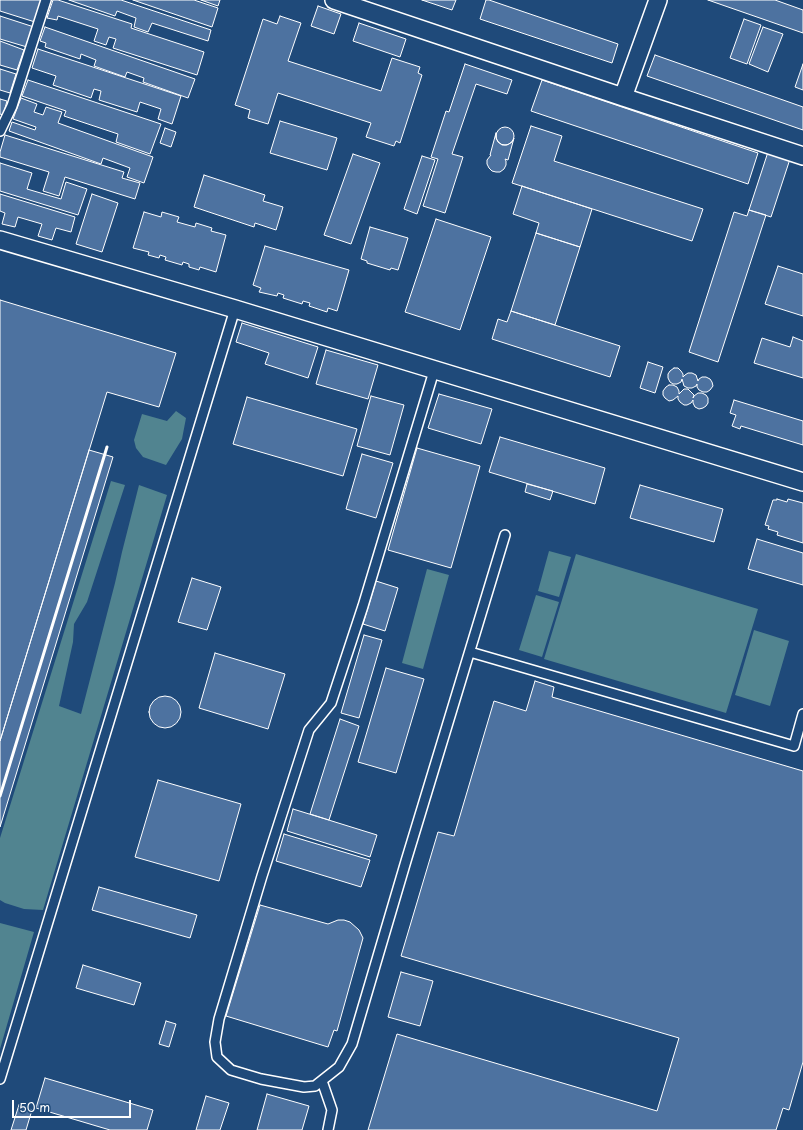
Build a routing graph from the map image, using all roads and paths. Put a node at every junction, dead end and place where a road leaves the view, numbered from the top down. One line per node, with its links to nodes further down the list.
1 (46, 0): 5 (lane)
2 (334, 0): 4 (street)
3 (658, 0): 4 (street)
4 (623, 97): 6 (street)
5 (0, 131)
6 (803, 156)
7 (0, 240): 8 (street)
8 (235, 309): 9 (street); 14 (lane)
9 (434, 371): 10 (street); 15 (lane)
10 (803, 482)
11 (506, 535): 12 (lane)
12 (470, 652): 13 (lane); 15 (lane)
13 (803, 714)
14 (0, 1079)
15 (322, 1081): 16 (lane)
16 (328, 1130)

